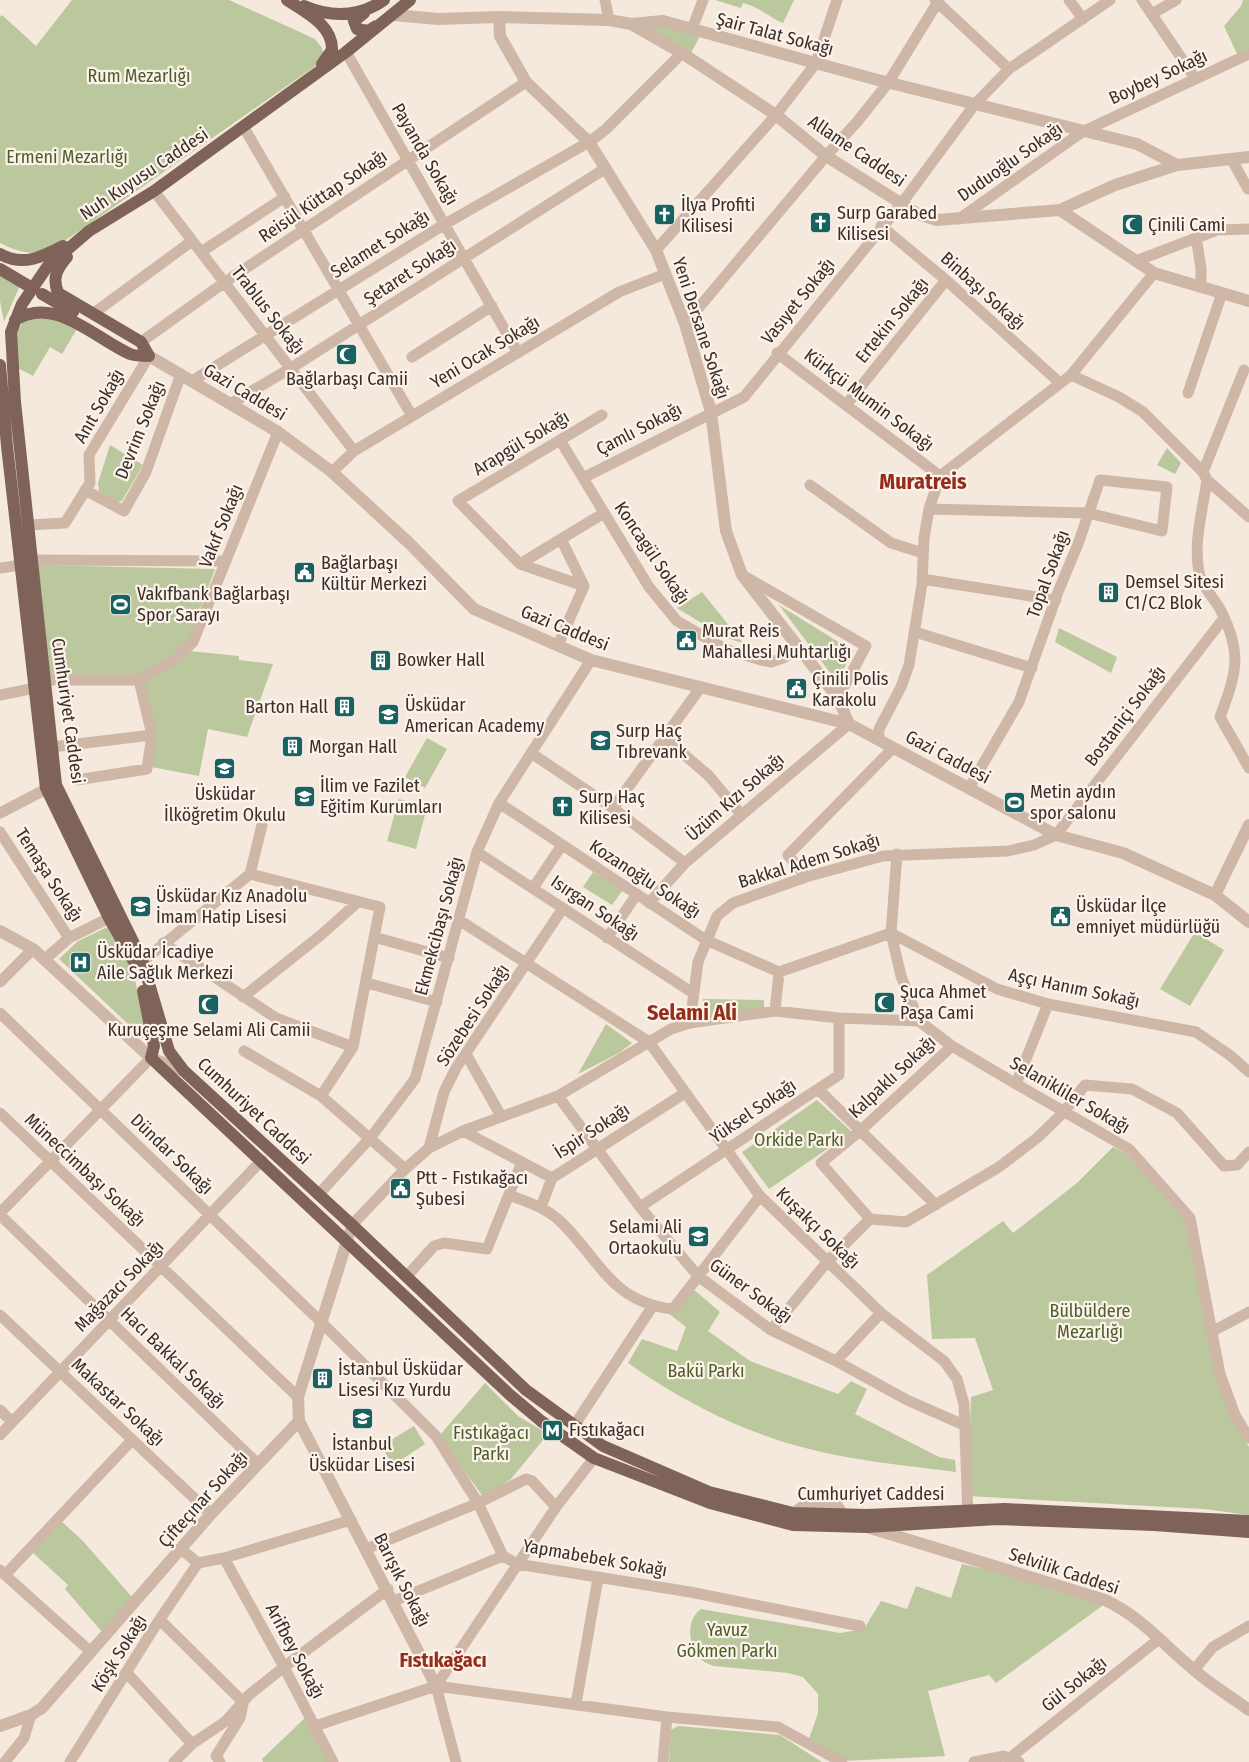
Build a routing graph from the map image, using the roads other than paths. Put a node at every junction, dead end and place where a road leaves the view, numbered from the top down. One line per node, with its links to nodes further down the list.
1 (288, 0): 12 (main road); 26 (main road)
2 (384, 0): 12 (main road)
3 (410, 0): 14 (main road)
4 (605, 0): 17 (street)
5 (703, 0): 20 (street)
6 (837, 0): 24 (street)
7 (1069, 0): 16 (street)
8 (1110, 0): 16 (street, Vasıyet Sokağı)
9 (1142, 0): 13 (street)
10 (1176, 0): 13 (street)
11 (937, 1): 25 (street); 29 (street)
12 (371, 9): 18 (main road)
13 (1152, 14): 27 (street)
14 (393, 15): 15 (street, Şair Talat Sokağı); 18 (main road)
15 (499, 17): 17 (street, Şair Talat Sokağı); 28 (street, Yeni Dersane Sokağı)
16 (1083, 19): 25 (street, Vasıyet Sokağı)
17 (609, 20): 19 (street, Şair Talat Sokağı)
18 (381, 24): 21 (main road)
19 (631, 24): 20 (street, Şair Talat Sokağı); 22 (street, Allame Caddesi)
20 (692, 29): 24 (street, Şair Talat Sokağı)
21 (346, 52): 26 (main road); 37 (street, Payanda Sokağı)
22 (682, 53): 31 (street, Allame Caddesi); 34 (street, Selamet Sokağı)
23 (1249, 54): 27 (street, Boybey Sokağı)
24 (816, 63): 29 (street, Şair Talat Sokağı); 31 (street)
25 (1009, 69): 30 (street, Vasıyet Sokağı)
26 (312, 75): 32 (main road, Nuh Kuyusu Caddesi)
27 (1195, 78): 33 (street, Boybey Sokağı)
28 (526, 82): 34 (street, Yeni Dersane Sokağı); 37 (street, Reisül Küttap Sokağı)
29 (888, 83): 30 (street, Şair Talat Sokağı); 35 (street)
30 (975, 104): 33 (street, Şair Talat Sokağı); 44 (street, Vasıyet Sokağı)
31 (776, 115): 35 (street, Allame Caddesi); 54 (street)
32 (243, 126): 42 (main road, Nuh Kuyusu Caddesi); 43 (street)
33 (1082, 132): 39 (street, Şair Talat Sokağı); 46 (street, Duduoğlu Sokağı)
34 (589, 142): 40 (street, Yeni Dersane Sokağı); 47 (street, Selamet Sokağı)
35 (826, 156): 44 (street, Allame Caddesi); 73 (street)
36 (1249, 156): 38 (street, Allame Caddesi)
37 (408, 160): 47 (street, Payanda Sokağı); 50 (street, Reisül Küttap Sokağı)
38 (1232, 160): 39 (street, Allame Caddesi); 41 (street)
39 (1177, 165): 45 (street, Allame Caddesi)
40 (606, 168): 54 (street, Yeni Dersane Sokağı); 57 (street, Şetaret Sokağı)
41 (1248, 189)
42 (154, 191): 51 (main road, Nuh Kuyusu Caddesi); 53 (street, Trablus Sokağı)
43 (285, 197): 50 (street); 55 (street)
44 (902, 203): 46 (street, Allame Caddesi); 48 (street, Vasıyet Sokağı)
45 (1060, 210): 46 (street, Allame Caddesi); 58 (street)
46 (959, 219)
47 (445, 224): 57 (street, Payanda Sokağı); 66 (street, Selamet Sokağı)
48 (881, 226): 62 (street, Binbaşı Sokağı); 78 (street, Vasıyet Sokağı)
49 (1249, 229): 52 (street)
50 (304, 230): 63 (street, Reisül Küttap Sokağı); 66 (street)
51 (89, 231): 56 (main road); 71 (main road); 72 (main road, Nuh Kuyusu Caddesi)
52 (1196, 237): 58 (street); 65 (street)
53 (192, 241): 55 (street, Trablus Sokağı); 71 (street)
54 (656, 250): 61 (street, Yeni Dersane Sokağı)
55 (201, 252): 63 (street, Trablus Sokağı)
56 (0, 254)
57 (464, 258): 70 (street, Payanda Sokağı); 74 (street, Şetaret Sokağı)
58 (1136, 262): 60 (street)
59 (0, 269): 64 (main road)
60 (1154, 273): 65 (street); 85 (street)
61 (665, 274): 73 (street, Yeni Dersane Sokağı); 77 (street, Yeni Ocak Sokağı)
62 (946, 280): 87 (street, Binbaşı Sokağı); 90 (street, Ertekin Sokağı)
63 (225, 282): 75 (street, Trablus Sokağı); 76 (street, Reisül Küttap Sokağı)
64 (27, 285)
65 (1201, 286): 67 (street)
66 (339, 290): 74 (street); 75 (street, Selamet Sokağı)
67 (1222, 293): 69 (street); 88 (street)
68 (42, 294): 79 (main road)
69 (1249, 301)
70 (492, 306): 77 (street, Payanda Sokağı); 80 (street)
71 (94, 313): 76 (main road)
72 (15, 320): 79 (main road); 108 (main road, Cumhuriyet Caddesi)
73 (685, 324): 91 (street, Yeni Dersane Sokağı)
74 (359, 325): 83 (street, Şetaret Sokağı); 93 (street)
75 (265, 335): 83 (street, Trablus Sokağı); 86 (street, Selamet Sokağı)
76 (141, 342): 79 (main road)
77 (518, 353): 93 (street, Yeni Ocak Sokağı)
78 (778, 353): 90 (street, Kürkçü Mumin Sokağı); 91 (street, Vasıyet Sokağı)
79 (149, 356): 86 (street, Gazi Caddesi); 103 (street, Anıt Sokağı)
80 (412, 356)
81 (1249, 359): 84 (street)
82 (0, 365): 96 (main road, Cumhuriyet Caddesi)
83 (291, 368): 89 (street, Şetaret Sokağı); 97 (street, Trablus Sokağı)
84 (1247, 371): 100 (street)
85 (1071, 375): 87 (street); 100 (street)
86 (187, 378): 89 (street, Gazi Caddesi); 103 (street, Devrim Sokağı)
87 (1060, 383): 99 (street)
88 (1188, 393)
89 (232, 403): 94 (street, Gazi Caddesi)
90 (846, 405): 99 (street, Kürkçü Mumin Sokağı)
91 (710, 412): 101 (street, Çamlı Sokağı); 115 (street, Yeni Dersane Sokağı)
92 (602, 415): 95 (street, Arapgül Sokağı)
93 (412, 416): 97 (street, Yeni Ocak Sokağı)
94 (278, 432): 98 (street, Gazi Caddesi); 111 (street, Vakıf Sokağı)
95 (560, 440): 101 (street, Koncagül Sokağı); 113 (street, Arapgül Sokağı)
96 (3, 447): 112 (main road, Cumhuriyet Caddesi)
97 (354, 451): 98 (street, Yeni Ocak Sokağı)
98 (332, 472): 121 (street, Gazi Caddesi)
99 (940, 476): 104 (street)
100 (1205, 476): 107 (street); 119 (street)
101 (583, 478): 105 (street, Koncagül Sokağı)
102 (810, 485): 110 (street)
103 (85, 490): 108 (street, Anıt Sokağı)
104 (929, 509): 106 (street, Topal Sokağı); 110 (street)
105 (604, 513): 109 (street); 122 (street, Koncagül Sokağı)
106 (1088, 513): 106 (street); 118 (street, Topal Sokağı)
107 (1249, 517)
108 (28, 526): 112 (main road, Cumhuriyet Caddesi)
109 (561, 539): 113 (street); 117 (street)
110 (923, 553): 116 (street)
111 (226, 561): 112 (street); 125 (street, Vakıf Sokağı)
112 (26, 563): 114 (street); 126 (main road, Cumhuriyet Caddesi)
113 (520, 564): 117 (street)
114 (0, 568)
115 (742, 575): 122 (street, Yeni Dersane Sokağı); 129 (street)
116 (922, 579): 118 (street); 120 (street)
117 (584, 586): 121 (street)
118 (1056, 600): 124 (street, Topal Sokağı)
119 (1224, 618): 137 (street); 148 (street, Bostaniçi Sokağı)
120 (915, 632): 124 (street); 133 (street)
121 (558, 645): 123 (street, Gazi Caddesi)
122 (799, 648): 129 (street, Yeni Dersane Sokağı)
123 (591, 660): 127 (street, Gazi Caddesi); 136 (street, Ekmekcibaşı Sokağı)
124 (1032, 668): 140 (street, Topal Sokağı)
125 (139, 680): 126 (street, Vakıf Sokağı); 131 (street)
126 (38, 683): 128 (street, Vakıf Sokağı); 134 (main road, Cumhuriyet Caddesi); 139 (main road, Cumhuriyet Caddesi)
127 (701, 687): 130 (street, Gazi Caddesi); 132 (street)
128 (0, 694)
129 (838, 698): 130 (street, Yeni Dersane Sokağı)
130 (849, 724): 133 (street, Gazi Caddesi); 144 (street, Üzüm Kızı Sokağı)
131 (152, 735): 134 (street); 138 (street)
132 (664, 737): 142 (street); 144 (street)
133 (879, 740): 135 (street, Gazi Caddesi)
134 (52, 747): 139 (main road, Cumhuriyet Caddesi)
135 (893, 748): 140 (street, Gazi Caddesi); 154 (street)
136 (531, 752): 141 (street, Ekmekcibaşı Sokağı); 142 (street)
137 (1248, 765)
138 (77, 780)
139 (51, 786): 143 (street); 161 (main road, Cumhuriyet Caddesi); 174 (main road, Cumhuriyet Caddesi)
140 (969, 788): 148 (street, Gazi Caddesi)
141 (499, 803): 149 (street, Kozanoğlu Sokağı); 150 (street, Ekmekcibaşı Sokağı)
142 (613, 808): 152 (street)
143 (0, 813)
144 (741, 814): 152 (street, Üzüm Kızı Sokağı)
145 (1249, 825): 157 (street)
146 (262, 826): 153 (street)
147 (0, 832): 167 (street, Temaşa Sokağı)
148 (1056, 834): 151 (street, Bakkal Adem Sokağı); 157 (street, Gazi Caddesi)
149 (562, 845): 155 (street); 156 (street, Kozanoğlu Sokağı)
150 (478, 852): 155 (street, Isırgan Sokağı); 162 (street, Ekmekcibaşı Sokağı)
151 (897, 854): 154 (street, Bakkal Adem Sokağı); 165 (street)
152 (685, 863): 159 (street, Üzüm Kızı Sokağı)
153 (250, 874): 158 (street); 170 (street)
154 (806, 877): 169 (street, Bakkal Adem Sokağı)
155 (533, 888): 160 (street, Isırgan Sokağı)
156 (637, 894): 159 (street, Kozanoğlu Sokağı); 168 (street)
157 (1215, 895): 163 (street, Gazi Caddesi)
158 (358, 902): 166 (street); 180 (street)
159 (650, 903): 169 (street, Kozanoğlu Sokağı)
160 (563, 908): 168 (street, Isırgan Sokağı); 175 (street, Sözebesi Sokağı)
161 (109, 918): 167 (street); 174 (main road, Cumhuriyet Caddesi)
162 (459, 920): 172 (street, Ekmekcibaşı Sokağı); 175 (street)
163 (1249, 922)
164 (0, 931): 171 (street)
165 (891, 933): 176 (street); 182 (street, Aşçı Hanım Sokağı); 186 (street)
166 (374, 937): 172 (street); 178 (street)
167 (69, 938): 173 (street)
168 (607, 938): 179 (street, Isırgan Sokağı)
169 (706, 940): 176 (street, Kozanoğlu Sokağı); 179 (street, Bakkal Adem Sokağı)
170 (163, 944): 174 (street); 180 (street)
171 (32, 949): 173 (street); 177 (street)
172 (449, 958): 181 (street, Ekmekcibaşı Sokağı)
173 (44, 960): 193 (street)
174 (140, 963): 193 (main road, Cumhuriyet Caddesi); 194 (main road, Cumhuriyet Caddesi)
175 (526, 965): 188 (street); 192 (street, Sözebesi Sokağı)
176 (779, 972): 183 (street)
177 (0, 982)
178 (367, 983): 181 (street); 190 (street)
179 (693, 993): 187 (street, Bakkal Adem Sokağı)
180 (243, 997): 190 (street)
181 (437, 1002): 207 (street, Ekmekcibaşı Sokağı)
182 (1048, 1004): 195 (street, Aşçı Hanım Sokağı); 196 (street)
183 (775, 1011): 185 (street); 187 (street)
184 (0, 1012): 201 (street, Dündar Sokağı)
185 (839, 1018): 186 (street); 197 (street, Yüksel Sokağı)
186 (919, 1022): 189 (street, Selanikliler Sokağı)
187 (690, 1023): 188 (street)
188 (650, 1042): 198 (street, Kuşakçı Sokağı); 200 (street)
189 (952, 1046): 196 (street, Selanikliler Sokağı); 206 (street, Kalpaklı Sokağı)
190 (353, 1047): 199 (street)
191 (244, 1051): 199 (street)
192 (466, 1054): 204 (street); 208 (street, Sözebesi Sokağı)
193 (148, 1061): 194 (street); 201 (street); 212 (main road, Cumhuriyet Caddesi)
194 (184, 1071): 217 (main road, Cumhuriyet Caddesi)
195 (1249, 1072)
196 (1016, 1084): 203 (street, Selanikliler Sokağı)
197 (818, 1089): 206 (street); 210 (street, Yüksel Sokağı)
198 (685, 1093): 209 (street, İspir Sokağı); 210 (street, Kuşakçı Sokağı)
199 (321, 1096): 207 (street)
200 (558, 1096): 204 (street); 209 (street, Güner Sokağı)
201 (101, 1110): 214 (street); 224 (street, Dündar Sokağı)
202 (0, 1113): 214 (street, Müneccimbaşı Sokağı)
203 (1063, 1113): 211 (street); 220 (street); 239 (street, Selanikliler Sokağı)
204 (501, 1116): 205 (street)
205 (463, 1131): 208 (street); 213 (street, İspir Sokağı)
206 (860, 1131): 220 (street); 225 (street, Kalpaklı Sokağı)
207 (371, 1137): 215 (street); 217 (street, Ekmekcibaşı Sokağı)
208 (430, 1148): 215 (street)
209 (595, 1149): 216 (street, İspir Sokağı); 222 (street, Güner Sokağı)
210 (727, 1150): 219 (street, Kuşakçı Sokağı); 222 (street, Yüksel Sokağı)
211 (1249, 1152)
212 (262, 1160): 224 (street, Mağazacı Sokağı); 227 (main road, Cumhuriyet Caddesi)
213 (522, 1162): 216 (street, İspir Sokağı); 218 (street)
214 (51, 1163): 223 (street); 229 (street, Müneccimbaşı Sokağı)
215 (405, 1169): 226 (street)
216 (552, 1178): 221 (street)
217 (318, 1195): 226 (main road, Cumhuriyet Caddesi)
218 (508, 1195): 221 (street); 231 (street)
219 (760, 1196): 228 (street, Kuşakçı Sokağı); 230 (street)
220 (936, 1205): 225 (street)
221 (541, 1207): 232 (street)
222 (640, 1207): 230 (street, Güner Sokağı)
223 (0, 1214): 236 (street, Hacı Bakkal Sokağı)
224 (210, 1215): 229 (street, Mağazacı Sokağı); 237 (street, Dündar Sokağı)
225 (870, 1219): 228 (street)
226 (352, 1225): 227 (street); 231 (main road, Cumhuriyet Caddesi)
227 (347, 1241): 237 (street); 251 (main road, Cumhuriyet Caddesi)
228 (828, 1261): 234 (street, Kuşakçı Sokağı); 238 (street)
229 (162, 1266): 236 (street, Mağazacı Sokağı); 242 (street, Müneccimbaşı Sokağı)
230 (698, 1276): 232 (street); 238 (street, Güner Sokağı)
231 (406, 1277): 246 (main road, Cumhuriyet Caddesi)
232 (652, 1307): 246 (street)
233 (1249, 1312): 239 (street)
234 (881, 1313): 240 (street); 247 (street, Kuşakçı Sokağı)
235 (0, 1315): 241 (street, Makastar Sokağı)
236 (110, 1320): 241 (street, Mağazacı Sokağı); 252 (street, Hacı Bakkal Sokağı)
237 (320, 1321): 242 (street); 253 (street, Yapmabebek Sokağı)
238 (771, 1330): 240 (street, Güner Sokağı)
239 (1211, 1332): 249 (street, Selanikliler Sokağı)
240 (836, 1361): 247 (street, Güner Sokağı)
241 (60, 1372): 245 (street, Mağazacı Sokağı); 250 (street, Makastar Sokağı)
242 (298, 1397): 244 (street)
243 (0, 1410): 245 (street)
244 (299, 1421): 252 (street, Çifteçınar Sokağı); 257 (street, Barışık Sokağı)
245 (12, 1422): 248 (street, Mağazacı Sokağı)
246 (574, 1426): 256 (main road, Cumhuriyet Caddesi)
247 (966, 1426): 256 (street)
248 (0, 1435)
249 (1249, 1438)
250 (132, 1440): 255 (street, Makastar Sokağı); 268 (street)
251 (594, 1458): 254 (street); 260 (main road, Cumhuriyet Caddesi)
252 (258, 1464): 255 (street, Çifteçınar Sokağı)
253 (478, 1503): 254 (street); 262 (street); 264 (street, Yapmabebek Sokağı)
254 (556, 1507): 267 (street)
255 (212, 1514): 263 (street, Çifteçınar Sokağı)
256 (968, 1515): 258 (main road, Cumhuriyet Caddesi); 260 (main road, Cumhuriyet Caddesi)
257 (351, 1520): 262 (street, Barışık Sokağı); 265 (street)
258 (1154, 1521): 259 (main road, Cumhuriyet Caddesi); 261 (main road, Cumhuriyet Caddesi)
259 (1249, 1521)
260 (867, 1527): 275 (street, Selvilik Caddesi)
261 (1249, 1532)
262 (366, 1549): 270 (street, Barışık Sokağı)
263 (182, 1550): 266 (street); 276 (street, Çifteçınar Sokağı)
264 (503, 1556): 267 (street, Yapmabebek Sokağı); 271 (street)
265 (224, 1558): 266 (street); 277 (street, Arifbey Sokağı)
266 (198, 1563): 272 (street, Köşk Sokağı)
267 (517, 1564): 269 (street, Yapmabebek Sokağı); 280 (street)
268 (3, 1572): 276 (street)
269 (598, 1578): 273 (street, Yapmabebek Sokağı); 282 (street)
270 (388, 1589): 271 (street, Barışık Sokağı); 277 (street)
271 (394, 1601): 280 (street, Barışık Sokağı)
272 (160, 1620): 279 (street, Köşk Sokağı); 281 (street)
273 (860, 1626)
274 (1249, 1626): 278 (street)
275 (1159, 1639): 278 (street, Selvilik Caddesi); 289 (street, Gül Sokağı)
276 (92, 1652): 284 (street, Çifteçınar Sokağı)
277 (284, 1667): 281 (street); 287 (street, Arifbey Sokağı)
278 (1194, 1670): 283 (street, Selvilik Caddesi)
279 (126, 1672): 288 (street); 291 (street, Köşk Sokağı)
280 (436, 1686): 282 (street); 287 (street); 295 (street, Barışık Sokağı)
281 (243, 1702): 288 (street); 293 (street)
282 (576, 1704): 285 (street)
283 (1249, 1710)
284 (31, 1715): 286 (street, Çifteçınar Sokağı); 290 (street)
285 (667, 1717): 296 (street); 297 (street)
286 (0, 1726)
287 (315, 1726): 294 (street, Arifbey Sokağı)
288 (192, 1744): 292 (street)
289 (1015, 1760): 298 (street)
290 (5, 1762)
291 (70, 1762)
292 (174, 1762)
293 (220, 1762)
294 (333, 1762)
295 (456, 1762)
296 (662, 1762)
297 (842, 1762)
298 (974, 1762)

